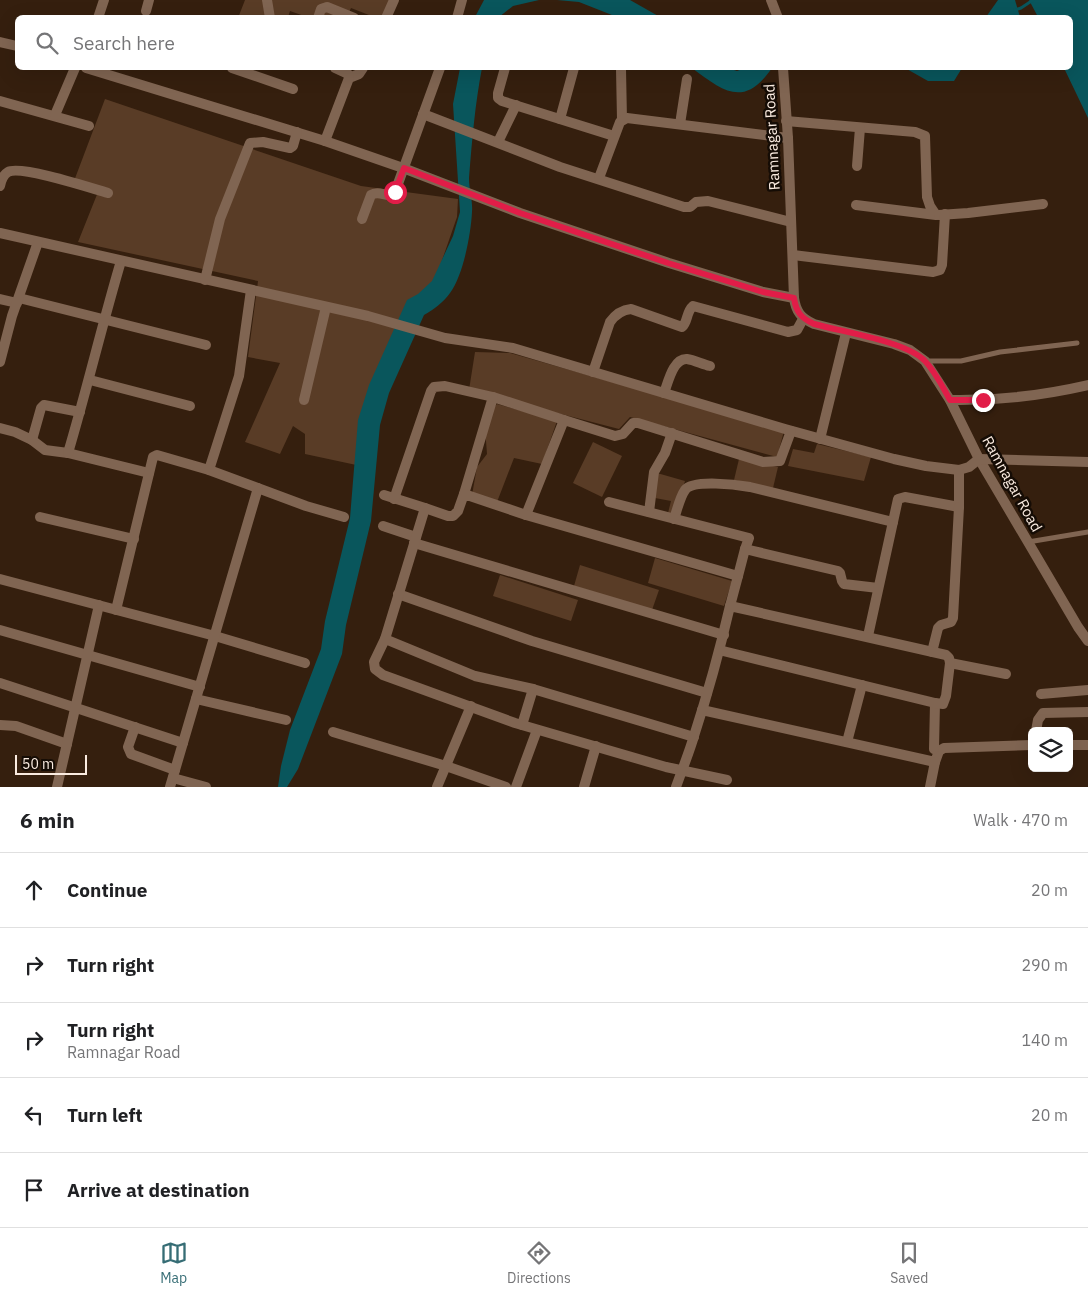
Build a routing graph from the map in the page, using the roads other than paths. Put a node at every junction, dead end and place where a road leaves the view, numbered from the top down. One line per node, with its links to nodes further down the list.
1 (104, 0): 8 (street)
2 (149, 0): 7 (street)
3 (267, 0): 9 (street)
4 (394, 0): 12 (street)
5 (771, 0): 14 (street)
6 (458, 1): 13 (street)
7 (146, 11)
8 (99, 15)
9 (270, 15)
10 (319, 15): 11 (street)
11 (347, 15)
12 (387, 15)
13 (457, 15)
14 (777, 15)
15 (0, 42): 16 (street)
16 (15, 46)
17 (74, 70): 33 (street)
18 (93, 70): 40 (street)
19 (238, 70): 29 (street)
20 (339, 70): 27 (street)
21 (362, 70): 27 (street)
22 (439, 70): 32 (street)
23 (504, 70): 31 (street)
24 (573, 70): 34 (street)
25 (621, 70): 35 (street)
26 (783, 70): 36 (street, Ramnagar Road)
27 (349, 78): 43 (street)
28 (687, 79): 37 (street)
29 (293, 89)
30 (0, 101): 33 (street)
31 (516, 105): 34 (street); 44 (street)
32 (423, 114): 44 (street); 46 (street)
33 (55, 115): 38 (street)
34 (560, 119): 41 (street)
35 (622, 120): 37 (street); 41 (street)
36 (786, 121): 39 (street); 42 (street, Ramnagar Road)
37 (680, 124): 42 (street)
38 (89, 126)
39 (860, 128): 45 (street); 52 (street)
40 (298, 132): 43 (street); 59 (street)
41 (614, 136): 47 (street)
42 (788, 138): 54 (street, Ramnagar Road)
43 (325, 141): 46 (street)
44 (498, 142): 47 (street)
45 (857, 166)
46 (404, 168): 53 (street); 61 (street)
47 (599, 178): 54 (street)
48 (0, 186): 49 (street)
49 (108, 193)
50 (1043, 204): 52 (street)
51 (856, 205): 52 (street)
52 (940, 215): 57 (street)
53 (362, 219)
54 (791, 222): 57 (street, Ramnagar Road)
55 (0, 233): 56 (street)
56 (38, 242): 58 (street); 63 (street)
57 (792, 255): 61 (street, Ramnagar Road)
58 (121, 261): 59 (street); 66 (street)
59 (205, 280): 60 (street)
60 (251, 290): 64 (street); 91 (street)
61 (794, 298): 65 (street, Ramnagar Road)
62 (0, 299): 63 (street)
63 (18, 300): 66 (street); 71 (street)
64 (326, 307): 73 (street); 78 (street)
65 (803, 319): 67 (street, Ramnagar Road); 73 (street)
66 (104, 320): 69 (street); 74 (street)
67 (846, 333): 70 (street, Ramnagar Road); 86 (street)
68 (1076, 343): 70 (lane)
69 (206, 345)
70 (925, 361): 79 (street, Ramnagar Road)
71 (0, 362)
72 (710, 366): 76 (street)
73 (593, 372): 76 (street)
74 (90, 380): 80 (street); 81 (street)
75 (1088, 385): 79 (street)
76 (664, 393): 84 (street)
77 (493, 398): 82 (street); 95 (street); 97 (street)
78 (304, 400)
79 (950, 400): 89 (street, Ramnagar Road)
80 (190, 406)
81 (80, 412): 87 (street); 88 (street)
82 (564, 420): 85 (street); 102 (street)
83 (0, 428): 87 (street)
84 (791, 431): 85 (street); 86 (street)
85 (672, 433): 101 (street)
86 (820, 439): 92 (street)
87 (32, 440): 88 (street)
88 (68, 453): 93 (street)
89 (979, 459): 90 (street); 92 (street); 111 (street, Ramnagar Road)
90 (1088, 462)
91 (209, 470): 93 (street); 94 (street)
92 (959, 470): 99 (street)
93 (149, 473): 109 (street)
94 (258, 488): 104 (street); 121 (street)
95 (464, 494): 100 (street); 102 (street)
96 (384, 495): 97 (street)
97 (394, 499): 100 (street)
98 (609, 502): 101 (street)
99 (959, 507): 106 (street); 127 (street)
100 (425, 508): 110 (street)
101 (649, 512): 105 (street)
102 (526, 515): 113 (street)
103 (40, 517): 109 (street)
104 (344, 517)
105 (674, 519): 106 (street); 112 (street)
106 (893, 522): 115 (street)
107 (383, 526): 110 (street)
108 (1088, 532): 111 (lane)
109 (134, 539): 119 (street)
110 (415, 540): 116 (street); 122 (street)
111 (1028, 542): 125 (street, Ramnagar Road)
112 (745, 549): 113 (street); 115 (street)
113 (738, 576): 118 (street)
114 (0, 579): 117 (street)
115 (878, 588): 123 (street)
116 (398, 594): 124 (street); 137 (street)
117 (99, 605): 119 (street); 128 (street)
118 (730, 606): 122 (street); 123 (street)
119 (116, 610): 121 (street)
120 (0, 630): 128 (street)
121 (215, 636): 130 (street); 134 (street)
122 (724, 636): 126 (street)
123 (868, 636): 127 (street)
124 (384, 639): 135 (street); 142 (street)
125 (1088, 641)
126 (719, 650): 133 (street); 137 (street)
127 (932, 652): 129 (street)
128 (88, 654): 134 (street); 141 (street)
129 (950, 662): 131 (street); 140 (street)
130 (305, 663)
131 (1006, 674)
132 (0, 683): 141 (street)
133 (862, 685): 140 (street); 153 (street)
134 (200, 687): 139 (street)
135 (533, 689): 147 (street); 152 (street)
136 (1088, 690): 138 (street)
137 (707, 693): 143 (street)
138 (1041, 694)
139 (196, 699): 145 (street); 154 (street)
140 (935, 704): 160 (street)
141 (76, 706): 148 (street); 155 (street)
142 (470, 706): 147 (street); 162 (street)
143 (702, 710): 152 (street); 153 (street)
144 (1088, 712): 149 (street)
145 (286, 720)
146 (0, 725): 155 (street)
147 (522, 725): 150 (street)
148 (135, 726): 154 (street); 164 (street)
149 (1037, 727)
150 (537, 730): 159 (street); 170 (street)
151 (333, 732): 162 (street)
152 (694, 737): 163 (street)
153 (847, 742): 161 (street)
154 (183, 743): 164 (street)
155 (67, 744): 166 (street)
156 (1028, 745): 161 (street)
157 (1073, 745): 158 (street)
158 (1088, 745)
159 (596, 746): 163 (street); 171 (street)
160 (934, 749)
161 (935, 762): 173 (street)
162 (446, 766): 168 (street); 169 (street)
163 (682, 770): 165 (street); 172 (street)
164 (173, 778): 167 (street)
165 (727, 780)
166 (57, 787)
167 (206, 787)
168 (437, 787)
169 (506, 787)
170 (516, 787)
171 (584, 787)
172 (676, 787)
173 (930, 787)

